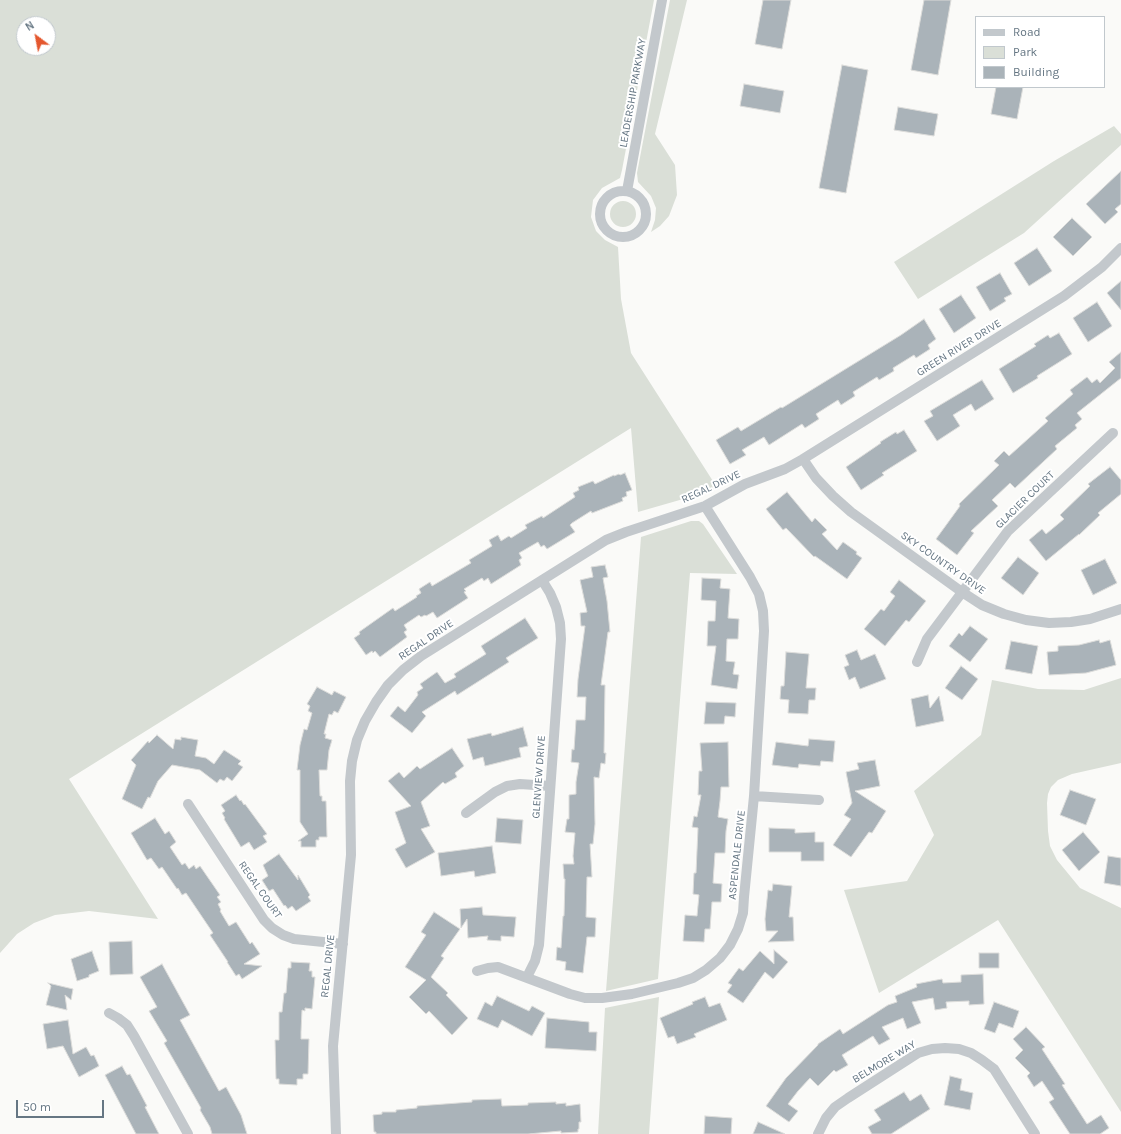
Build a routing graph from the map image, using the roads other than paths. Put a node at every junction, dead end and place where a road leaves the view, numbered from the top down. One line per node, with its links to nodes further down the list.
1 (662, 0): 2 (street, LEADERSHIP PARKWAY)
2 (627, 191): 2 (street)
3 (1121, 248): 5 (street, GREEN RIVER DRIVE)
4 (1113, 433): 8 (street, GLACIER COURT)
5 (803, 459): 6 (street, REGAL DRIVE); 8 (street, SKY COUNTRY DRIVE)
6 (705, 506): 7 (street, REGAL DRIVE); 12 (street, ASPENDALE DRIVE)
7 (542, 580): 11 (street, GLENVIEW DRIVE); 16 (street, REGAL DRIVE)
8 (962, 592): 9 (street, SKY COUNTRY DRIVE); 10 (street, GLACIER COURT)
9 (1121, 609)
10 (917, 662)
11 (550, 786): 15 (street); 18 (street, GLENVIEW DRIVE)
12 (754, 796): 13 (street); 18 (street, ASPENDALE DRIVE)
13 (819, 800)
14 (188, 804): 16 (street, REGAL COURT)
15 (466, 813)
16 (342, 944): 21 (street, REGAL DRIVE)
17 (477, 970): 18 (street, ASPENDALE DRIVE)
18 (527, 977)
19 (109, 1014): 20 (street)
20 (188, 1134)
21 (336, 1134)
22 (818, 1134): 23 (street, BELMORE WAY)
23 (1035, 1134)

